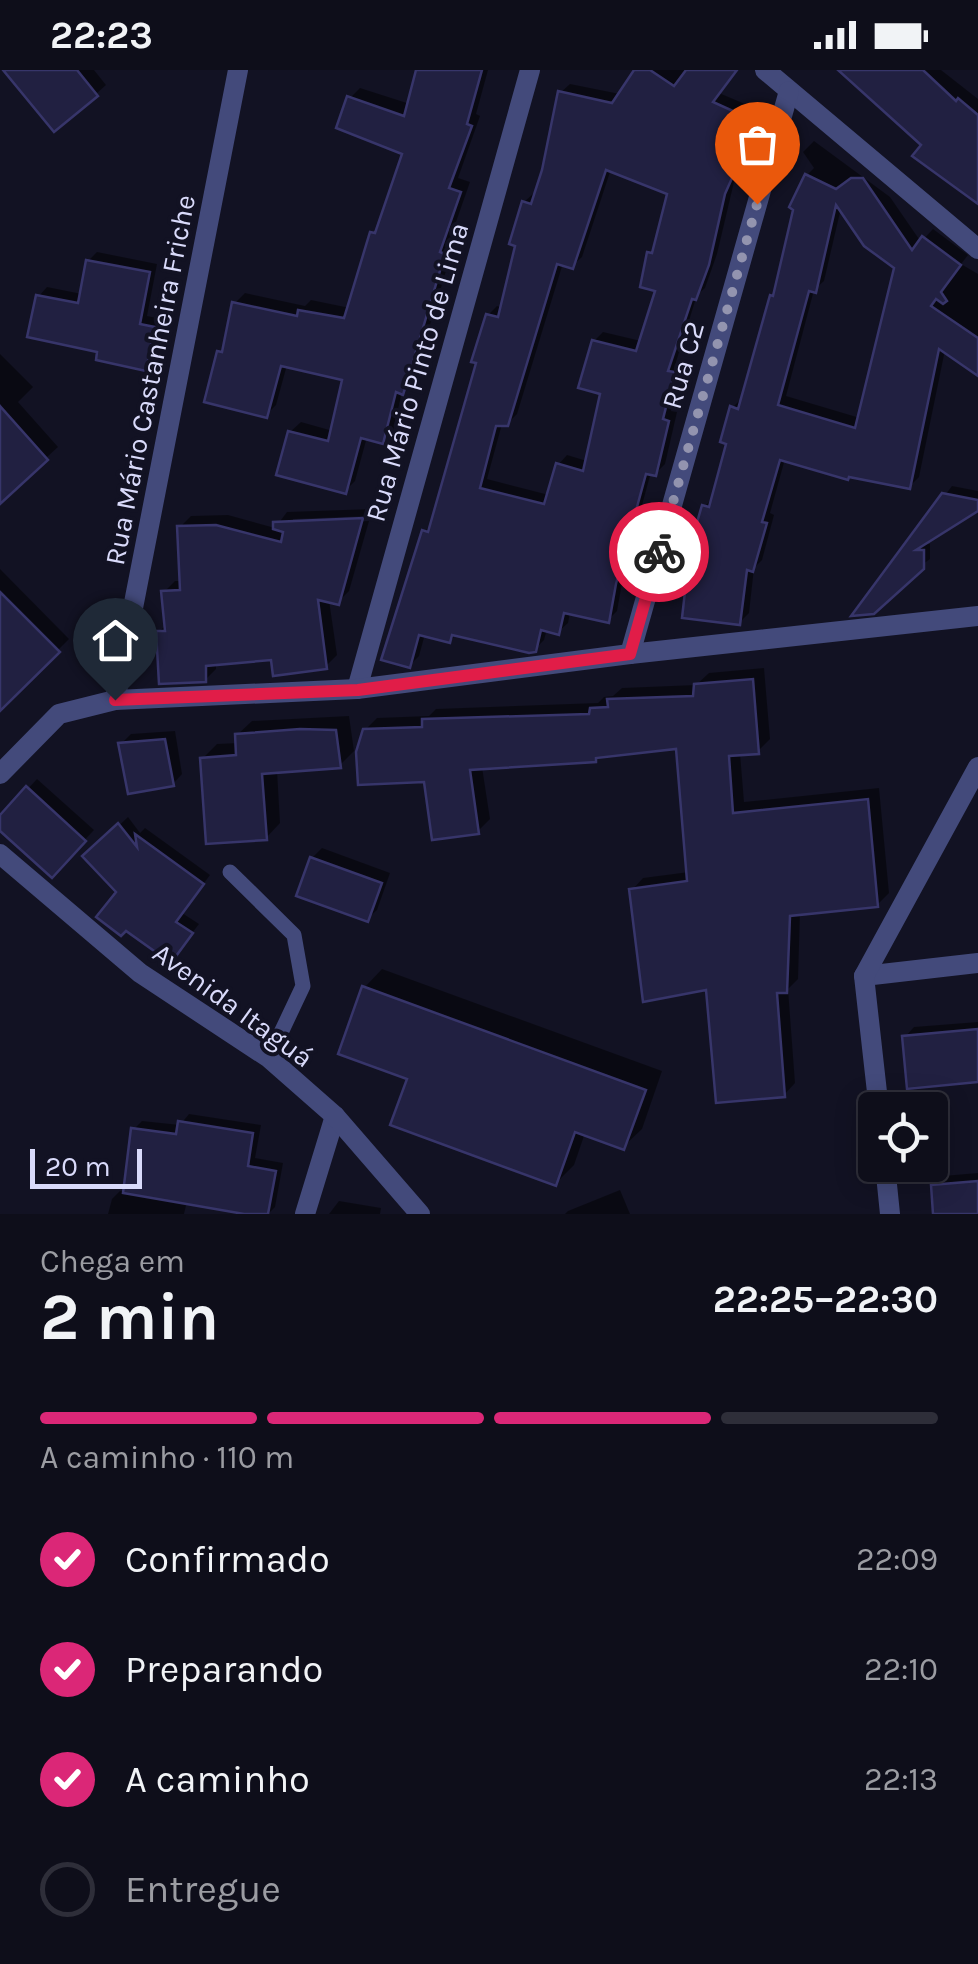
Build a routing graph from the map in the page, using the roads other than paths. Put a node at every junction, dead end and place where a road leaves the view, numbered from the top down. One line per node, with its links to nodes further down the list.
1 (238, 70): 9 (street, Rua Mário Castanheira Friche)
2 (530, 70): 8 (street, Rua Mário Pinto de Lima)
3 (765, 70): 4 (street)
4 (789, 92): 5 (street); 7 (street, Rua C2)
5 (978, 249)
6 (978, 616): 7 (street)
7 (630, 654): 8 (street)
8 (358, 690): 9 (street)
9 (115, 700): 11 (street)
10 (978, 766): 15 (street)
11 (0, 774)
12 (0, 854): 16 (street, Avenida Itaguá)
13 (230, 872): 16 (lane)
14 (978, 963): 15 (street)
15 (864, 976): 17 (street)
16 (269, 1058): 18 (street, Avenida Itaguá)
17 (877, 1092)
18 (334, 1116): 20 (street); 21 (street, Avenida Itaguá)
19 (887, 1182): 22 (street)
20 (305, 1214)
21 (420, 1214)
22 (890, 1214)

